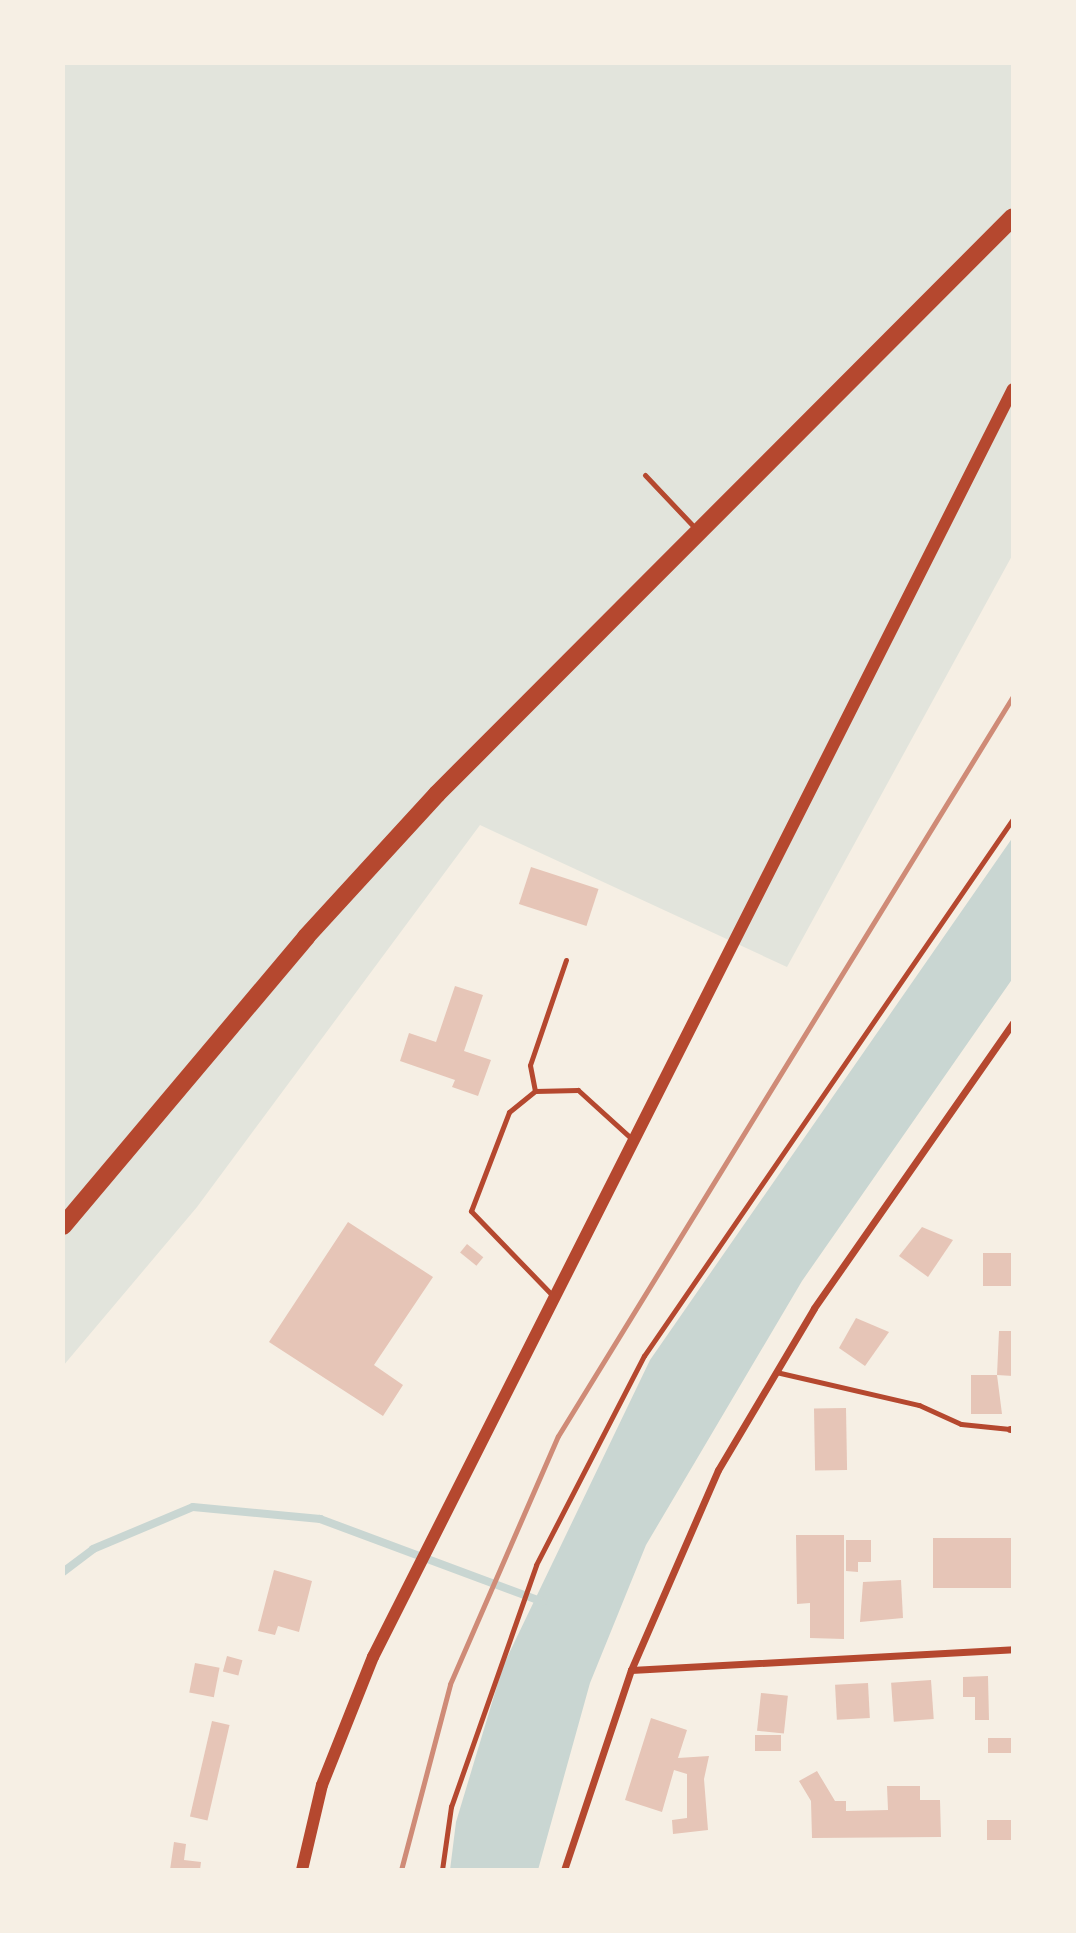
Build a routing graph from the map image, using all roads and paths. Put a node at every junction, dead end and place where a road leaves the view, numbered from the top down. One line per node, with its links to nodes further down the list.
1 (1013, 218): 4 (main road)
2 (1013, 389): 9 (street)
3 (645, 475): 4 (lane)
4 (696, 529): 10 (main road)
5 (1013, 820): 17 (path)
6 (566, 960): 8 (lane)
7 (1013, 1023): 12 (street)
8 (536, 1091): 9 (lane); 11 (lane)
9 (637, 1144): 11 (street)
10 (63, 1226)
11 (557, 1300): 16 (street)
12 (776, 1372): 13 (lane); 15 (street)
13 (1011, 1429)
14 (1013, 1649): 15 (street)
15 (631, 1670): 18 (street)
16 (302, 1870)
17 (442, 1870)
18 (564, 1870)

